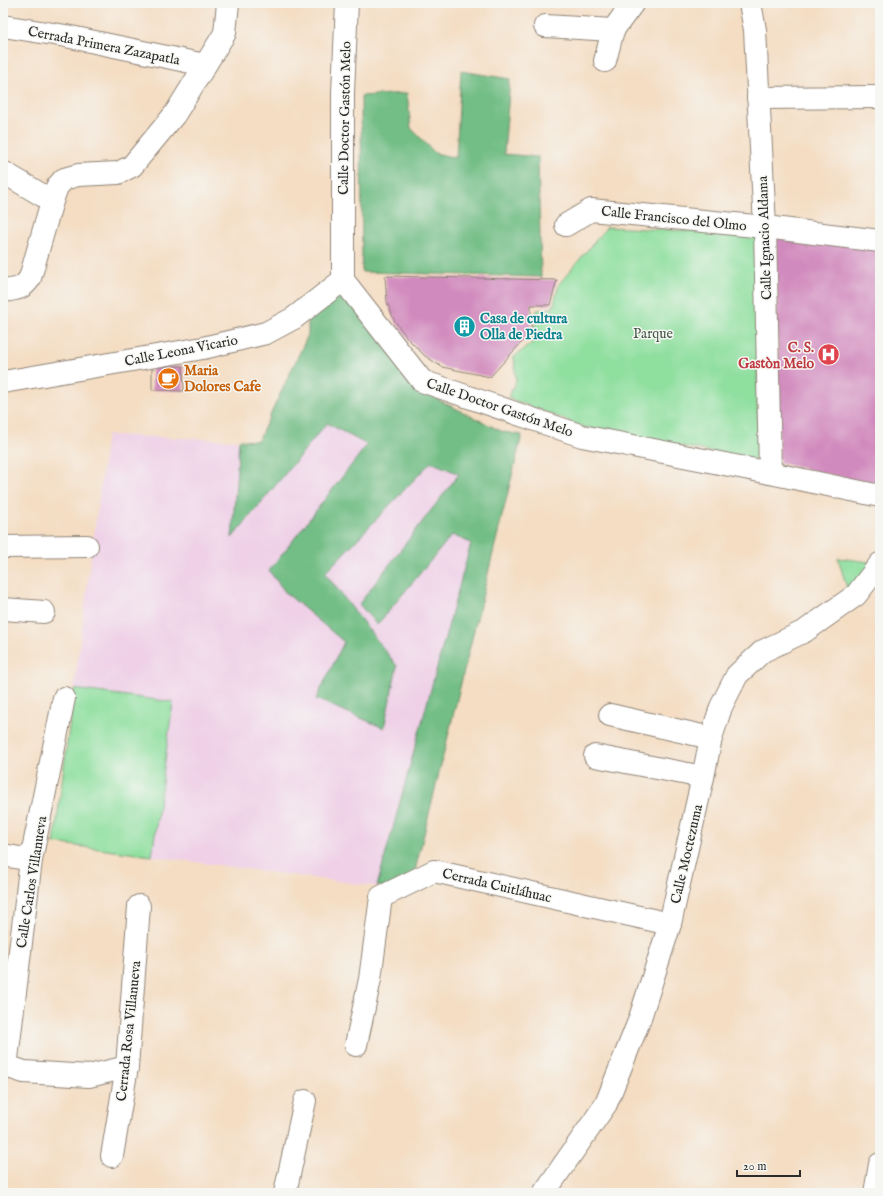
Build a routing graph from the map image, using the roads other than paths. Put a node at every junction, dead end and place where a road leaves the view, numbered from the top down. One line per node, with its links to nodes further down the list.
1 (228, 3): 9 (street)
2 (347, 3): 17 (street, Calle Doctor Gastón Melo)
3 (633, 3): 7 (street)
4 (750, 3): 11 (street, Calle Ignacio Aldama)
5 (3, 26): 9 (street, Cerrada Primera Zazapatla)
6 (545, 26): 7 (street)
7 (612, 30): 8 (street)
8 (605, 61)
9 (205, 65): 13 (street)
10 (880, 97): 11 (street)
11 (758, 98): 15 (street, Calle Ignacio Aldama)
12 (3, 172): 13 (street)
13 (52, 201): 18 (street)
14 (566, 225): 15 (street, Calle Francisco del Olmo)
15 (765, 227): 16 (street, Calle Francisco del Olmo); 20 (street, Calle Ignacio Aldama)
16 (880, 241)
17 (342, 280): 19 (street, Calle Leona Vicario); 20 (street, Calle Doctor Gastón Melo)
18 (3, 291)
19 (3, 382)
20 (770, 473): 21 (street, Calle Doctor Gastón Melo)
21 (880, 496)
22 (87, 546): 23 (street)
23 (3, 547)
24 (880, 564): 29 (street, Calle Moctezuma)
25 (3, 609): 26 (street)
26 (44, 612)
27 (64, 698): 33 (street, Calle Carlos Villanueva)
28 (610, 714): 29 (street)
29 (711, 738): 31 (street, Calle Moctezuma)
30 (595, 756): 31 (street)
31 (703, 777): 35 (street, Calle Moctezuma)
32 (3, 855): 33 (street)
33 (32, 860): 37 (street, Calle Carlos Villanueva)
34 (139, 906): 38 (street, Cerrada Rosa Villanueva)
35 (670, 924): 36 (street, Cerrada Cuitláhuac); 43 (street, Calle Moctezuma)
36 (356, 1045)
37 (4, 1066): 38 (street)
38 (127, 1068): 40 (street, Cerrada Rosa Villanueva)
39 (305, 1101): 42 (street)
40 (112, 1156)
41 (880, 1164): 44 (street)
42 (285, 1193)
43 (544, 1193)
44 (875, 1193)

